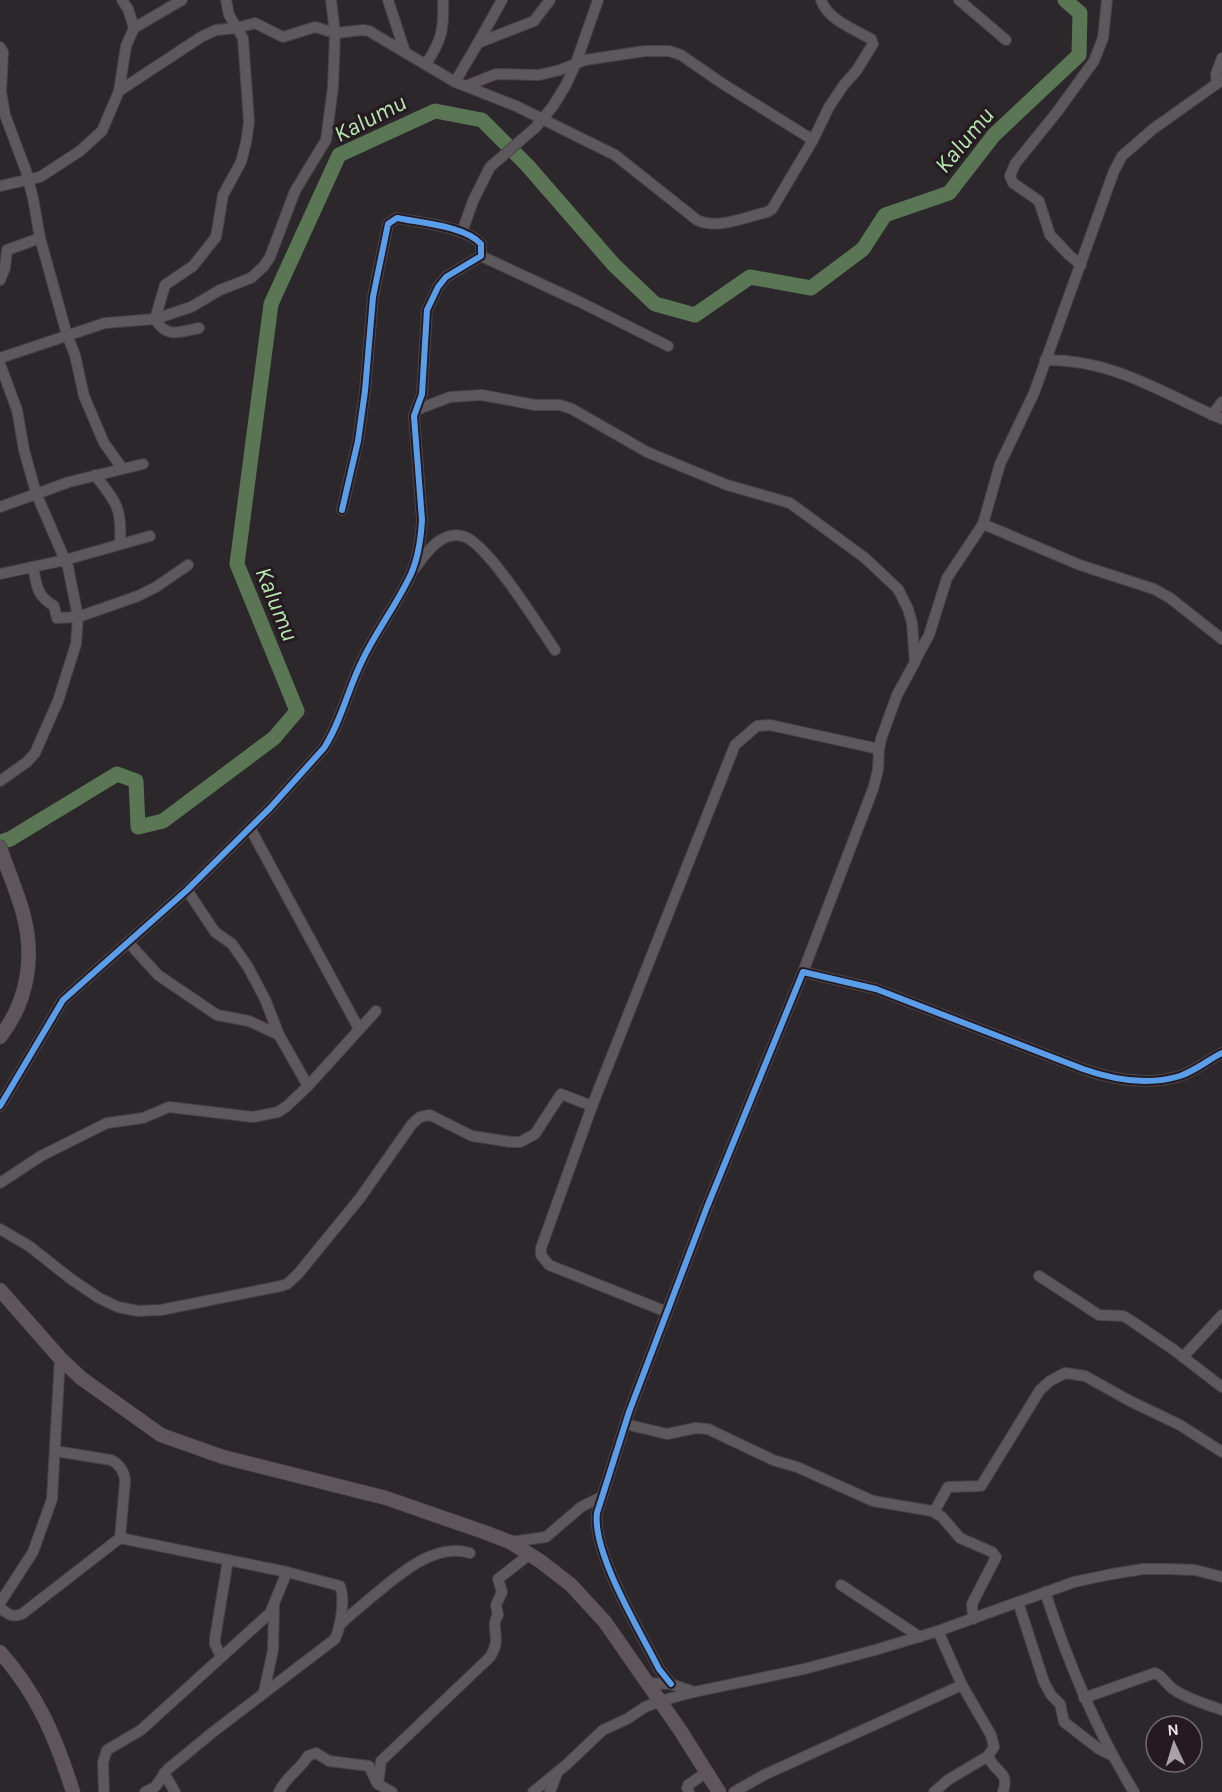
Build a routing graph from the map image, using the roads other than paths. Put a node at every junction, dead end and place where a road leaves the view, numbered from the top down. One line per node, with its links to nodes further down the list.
1 (123, 0): 13 (street)
2 (182, 0): 13 (street)
3 (226, 0): 14 (street)
4 (331, 0): 15 (street)
5 (388, 0): 19 (street)
6 (443, 0): 22 (street)
7 (502, 0): 17 (street)
8 (549, 0): 17 (street)
9 (598, 0): 21 (street)
10 (821, 0): 28 (street)
11 (959, 0): 16 (street)
12 (1107, 0): 34 (street)
13 (134, 28): 26 (street)
14 (237, 28): 15 (street); 26 (street); 36 (street)
15 (335, 33): 19 (street); 36 (street)
16 (1006, 40)
17 (478, 43): 24 (street)
18 (0, 46): 29 (street)
19 (405, 52): 22 (street)
20 (1222, 58): 23 (street)
21 (576, 63): 25 (street); 27 (street); 28 (street)
22 (426, 64): 24 (street)
23 (1219, 81): 34 (street)
24 (454, 82): 25 (street)
25 (466, 86): 27 (street)
26 (119, 91): 29 (street)
27 (542, 118): 28 (street); 31 (street)
28 (813, 140)
29 (29, 181): 30 (street); 32 (street)
30 (0, 186)
31 (462, 232): 33 (street); 51 (street)
32 (40, 237): 35 (street); 38 (street)
33 (481, 256): 39 (street); 44 (street)
34 (1081, 265): 41 (street)
35 (0, 280)
36 (155, 319): 37 (street); 38 (street)
37 (199, 328)
38 (67, 334): 40 (street); 47 (street)
39 (668, 346)
40 (0, 358)
41 (1045, 360): 45 (street); 52 (street)
42 (0, 364): 49 (street)
43 (1222, 402): 45 (street)
44 (416, 410): 58 (street); 63 (street)
45 (1217, 417)
46 (143, 464): 47 (street)
47 (122, 468): 48 (street)
48 (95, 475): 49 (street); 54 (street)
49 (36, 493): 50 (street); 55 (street)
50 (0, 507)
51 (342, 510)
52 (983, 524): 61 (street); 63 (street)
53 (150, 536): 54 (street)
54 (120, 543): 55 (street)
55 (65, 560): 57 (street); 60 (street)
56 (188, 565): 60 (street)
57 (33, 567): 59 (street); 60 (street)
58 (412, 572): 62 (street); 66 (street)
59 (0, 574)
60 (78, 617): 65 (street)
61 (1222, 639)
62 (555, 650)
63 (915, 662): 64 (street)
64 (879, 749): 70 (street); 78 (street)
65 (0, 781)
66 (250, 828): 68 (street); 72 (street)
67 (0, 847): 74 (street)
68 (186, 890): 69 (street); 73 (street)
69 (128, 942): 73 (street); 77 (street)
70 (803, 972): 75 (street); 83 (street)
71 (376, 1011): 72 (street)
72 (359, 1029): 76 (street)
73 (279, 1035): 76 (street)
74 (0, 1037)
75 (1221, 1054)
76 (308, 1086): 79 (street)
77 (0, 1106)
78 (592, 1106): 80 (street); 83 (street)
79 (0, 1183)
80 (0, 1229)
81 (1039, 1276): 85 (street)
82 (0, 1290): 86 (street)
83 (668, 1312): 88 (street)
84 (1222, 1315): 85 (street)
85 (1183, 1357): 87 (street)
86 (60, 1358): 89 (street); 94 (street)
87 (1222, 1387)
88 (625, 1424): 91 (street); 92 (street)
89 (55, 1451): 93 (street); 103 (street)
90 (1222, 1452): 92 (street)
91 (600, 1497): 94 (street); 113 (street)
92 (934, 1512): 106 (street)
93 (120, 1538): 97 (street); 105 (street)
94 (510, 1542): 96 (street)
95 (470, 1553): 107 (street)
96 (530, 1554): 112 (street); 122 (street)
97 (228, 1560): 98 (street); 111 (street)
98 (286, 1572): 104 (street); 107 (street)
99 (1222, 1576): 101 (street)
100 (841, 1585): 109 (street)
101 (1045, 1592): 102 (street); 117 (street)
102 (1018, 1602): 106 (street); 120 (street)
103 (0, 1603)
104 (274, 1606): 111 (street); 115 (street)
105 (0, 1608)
106 (972, 1619): 108 (street)
107 (339, 1626): 115 (street)
108 (938, 1631): 109 (street); 114 (street)
109 (920, 1637): 116 (street)
110 (0, 1652): 126 (street)
111 (221, 1657): 127 (street)
112 (647, 1683): 113 (street); 118 (street)
113 (671, 1684): 116 (street)
114 (962, 1685): 121 (street); 136 (street)
115 (264, 1692): 124 (street)
116 (694, 1692): 118 (street)
117 (1084, 1698): 119 (street); 120 (street)
118 (660, 1701): 123 (street); 125 (street)
119 (1222, 1710)
120 (1111, 1755): 139 (street)
121 (988, 1756): 137 (street); 138 (street)
122 (375, 1765): 130 (street); 131 (street)
123 (707, 1772): 134 (street); 135 (street)
124 (164, 1773): 128 (street); 129 (street)
125 (556, 1773): 132 (street); 133 (street)
126 (73, 1792)
127 (104, 1792)
128 (146, 1792)
129 (175, 1792)
130 (279, 1792)
131 (392, 1792)
132 (533, 1792)
133 (550, 1792)
134 (689, 1792)
135 (719, 1792)
136 (734, 1792)
137 (934, 1792)
138 (1003, 1792)
139 (1134, 1792)

